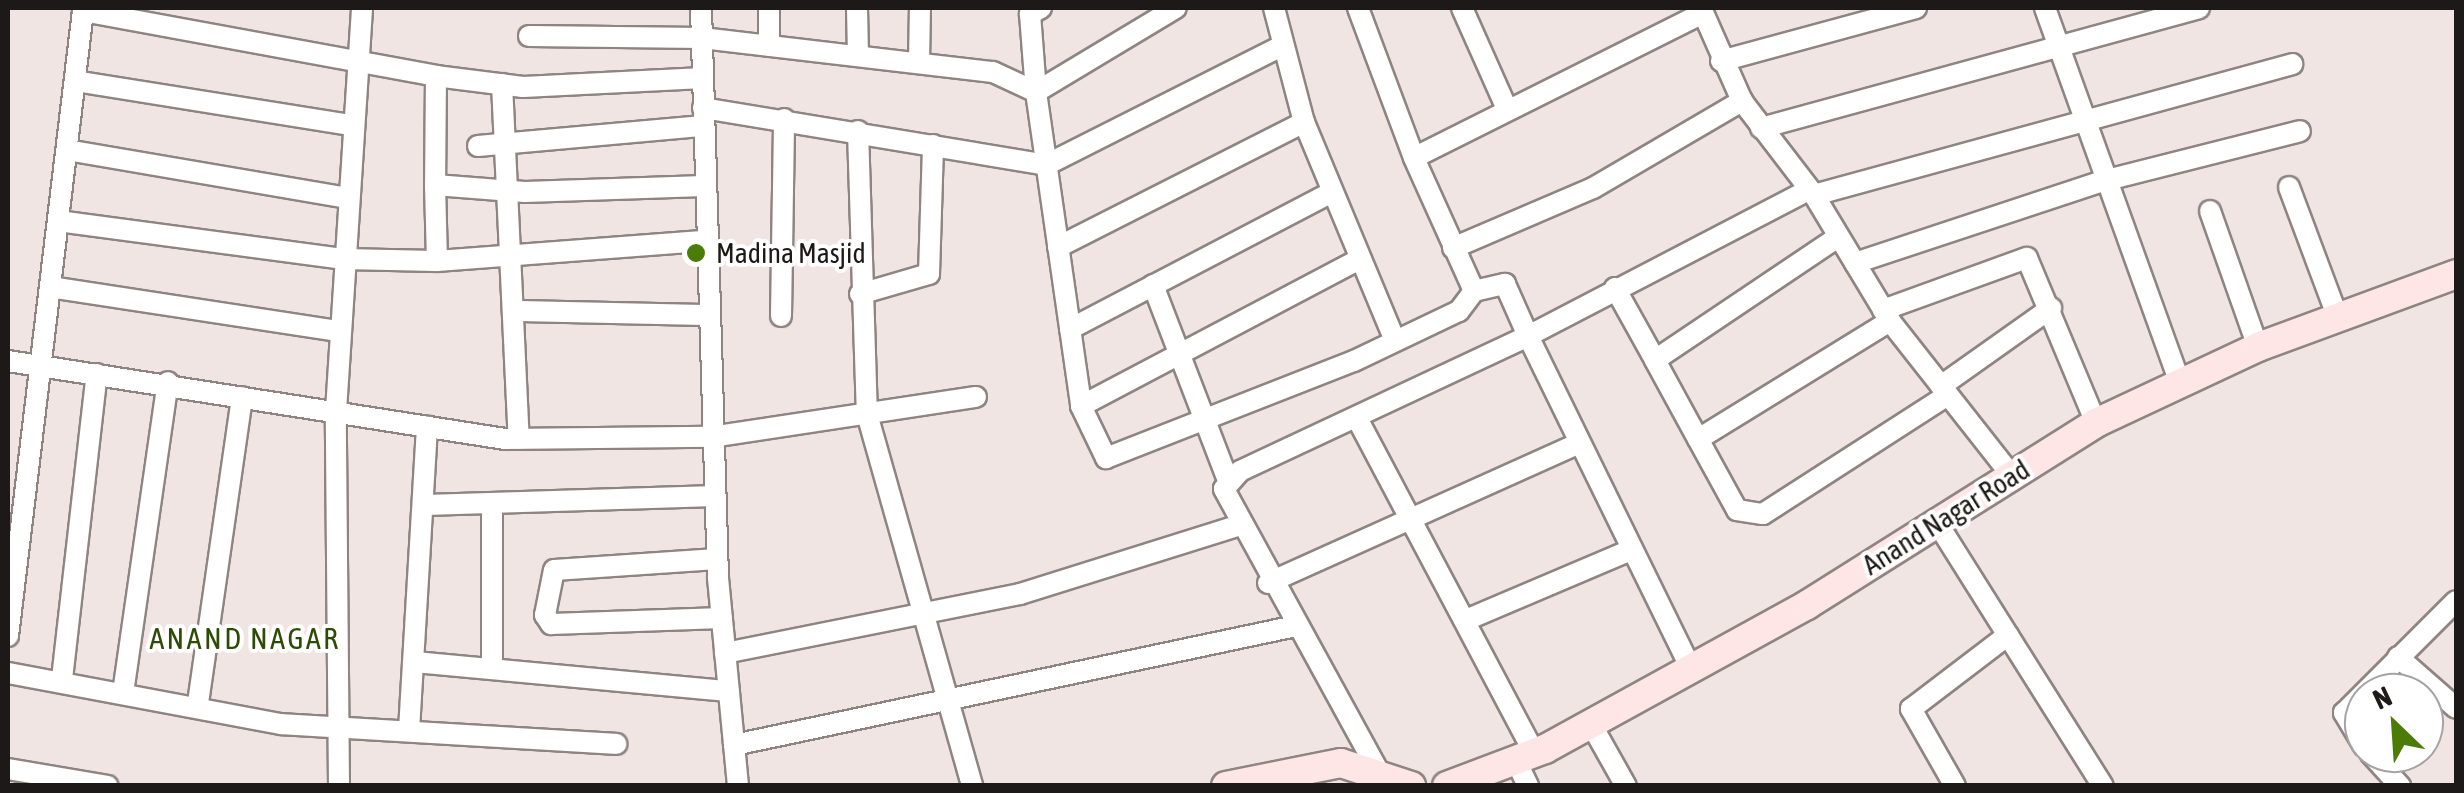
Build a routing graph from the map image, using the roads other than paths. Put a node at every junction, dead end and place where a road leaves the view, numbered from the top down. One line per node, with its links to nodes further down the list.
1 (362, 8): 21 (street)
2 (702, 8): 16 (street)
3 (769, 8): 18 (street)
4 (857, 8): 20 (street)
5 (920, 8): 23 (street)
6 (1176, 8): 29 (street)
7 (1274, 8): 19 (street)
8 (1358, 8): 44 (street)
9 (1462, 8): 31 (street)
10 (1916, 8): 22 (street)
11 (2045, 8): 17 (street)
12 (2199, 8): 17 (street)
13 (1034, 10): 29 (street)
14 (1702, 10): 22 (street); 31 (street)
15 (528, 36): 16 (street)
16 (702, 38): 18 (street); 26 (street)
17 (2056, 42): 33 (street); 37 (street)
18 (769, 46): 20 (street)
19 (1280, 47): 35 (street); 45 (street)
20 (858, 56): 23 (street)
21 (355, 61): 25 (street); 27 (street); 36 (street)
22 (1722, 62): 30 (street)
23 (919, 63): 29 (street)
24 (2292, 64): 33 (street)
25 (436, 76): 28 (street); 47 (street)
26 (702, 78): 28 (street); 32 (street)
27 (74, 80): 36 (street); 43 (street)
28 (502, 84): 40 (street)
29 (1036, 92): 45 (street)
30 (1742, 101): 37 (street); 59 (street)
31 (1507, 109): 44 (street)
32 (703, 117): 34 (street); 40 (street); 48 (street)
33 (2078, 117): 46 (street); 52 (street)
34 (784, 119): 38 (street); 74 (street)
35 (1304, 122): 51 (street); 58 (street)
36 (350, 125): 53 (street)
37 (1762, 128): 52 (street)
38 (858, 131): 41 (street); 70 (street)
39 (2300, 131): 46 (street)
40 (506, 144): 42 (street); 50 (street)
41 (934, 145): 45 (street); 70 (street)
42 (478, 146)
43 (66, 150): 53 (street); 55 (street)
44 (1414, 158): 59 (street)
45 (1046, 165): 58 (street)
46 (2103, 181): 64 (street); 87 (street)
47 (435, 184): 50 (street); 63 (street)
48 (704, 186): 50 (street); 57 (street)
49 (2289, 188): 76 (street)
50 (507, 190): 60 (street)
51 (1332, 192): 62 (street); 66 (street)
52 (1811, 192): 56 (street); 68 (street)
53 (347, 198): 61 (street)
54 (2210, 211): 81 (street)
55 (58, 220): 61 (street); 67 (street)
56 (1838, 238): 64 (street); 83 (street)
57 (704, 241): 60 (street); 73 (street)
58 (1058, 247): 77 (street)
59 (1453, 248): 69 (street)
60 (510, 255): 63 (street); 72 (street)
61 (342, 259): 63 (street); 78 (street)
62 (1358, 260): 80 (street); 82 (street)
63 (437, 261)
64 (1855, 263): 75 (street)
65 (2456, 274): 76 (street, Anand Nagar Road)
66 (1153, 285): 77 (street); 82 (street)
67 (50, 288): 78 (street); 85 (street)
68 (1615, 288): 79 (street); 83 (street)
69 (1474, 292): 79 (street); 80 (street)
70 (860, 294): 94 (street)
71 (2050, 308): 75 (street); 89 (street); 97 (street)
72 (518, 311): 73 (street); 100 (street)
73 (706, 315): 99 (street)
74 (782, 316)
75 (1887, 316): 89 (street); 101 (street)
76 (2338, 318): 81 (street, Anand Nagar Road)
77 (1070, 328): 92 (street)
78 (339, 331): 93 (street)
79 (1528, 336): 96 (street); 102 (street)
80 (1394, 342): 95 (street)
81 (2258, 348): 87 (street, Anand Nagar Road)
82 (1178, 355): 92 (street); 95 (street)
83 (1655, 360): 101 (street)
84 (8, 361): 85 (street)
85 (42, 366): 86 (street); 120 (street)
86 (98, 374): 88 (street); 128 (street)
87 (2179, 381): 97 (street, Anand Nagar Road)
88 (168, 382): 90 (street); 130 (street)
89 (1944, 391): 101 (street); 103 (street)
90 (242, 397): 93 (street); 131 (street)
91 (976, 397): 94 (street)
92 (1081, 406): 95 (street)
93 (336, 410): 98 (street); 135 (street)
94 (867, 414): 99 (street); 115 (street)
95 (1207, 421): 104 (street)
96 (1359, 422): 104 (street); 108 (street)
97 (2096, 423): 103 (street, Anand Nagar Road)
98 (428, 426): 100 (street); 107 (street)
99 (712, 437): 100 (street); 105 (street)
100 (519, 438)
101 (1698, 439)
102 (1578, 444): 108 (street); 111 (street)
103 (2012, 476): 109 (street, Anand Nagar Road)
104 (1228, 480): 110 (street)
105 (714, 496): 106 (street); 112 (street)
106 (492, 503): 107 (street); 124 (street)
107 (427, 505): 123 (street)
108 (1406, 518): 113 (street); 117 (street)
109 (1936, 521): 119 (street); 125 (street, Anand Nagar Road)
110 (1237, 526): 113 (street); 115 (street)
111 (1631, 550): 117 (street); 125 (street)
112 (717, 559): 116 (street); 116 (street)
113 (1268, 583): 118 (street)
114 (2456, 600): 122 (street)
115 (918, 608): 121 (street); 132 (street)
116 (722, 618): 121 (street)
117 (1466, 620): 139 (street)
118 (1296, 626): 132 (street); 141 (street)
119 (2008, 635): 150 (street); 151 (street)
120 (8, 636)
121 (725, 652): 129 (street)
122 (2398, 658): 126 (street); 133 (street)
123 (414, 662): 124 (street); 136 (street)
124 (492, 669): 129 (street)
125 (1691, 669): 134 (street, Anand Nagar Road)
126 (2383, 673)
127 (8, 674): 128 (street)
128 (62, 679): 130 (street)
129 (729, 691): 138 (street)
130 (123, 693): 131 (street)
131 (198, 703): 135 (street)
132 (946, 704): 138 (street); 145 (street)
133 (2456, 708)
134 (1591, 724): 139 (street, Anand Nagar Road); 149 (street)
135 (334, 725): 136 (street); 143 (street)
136 (409, 730): 137 (street)
137 (616, 744)
138 (734, 745): 144 (street)
139 (1526, 767): 148 (street, Anand Nagar Road)
140 (8, 769): 142 (street)
141 (1380, 774): 146 (street); 147 (street)
142 (108, 786)
143 (339, 786)
144 (738, 786)
145 (972, 786)
146 (1226, 786)
147 (1411, 786)
148 (1447, 786)
149 (1626, 786)
150 (1955, 786)
151 (2103, 786)

